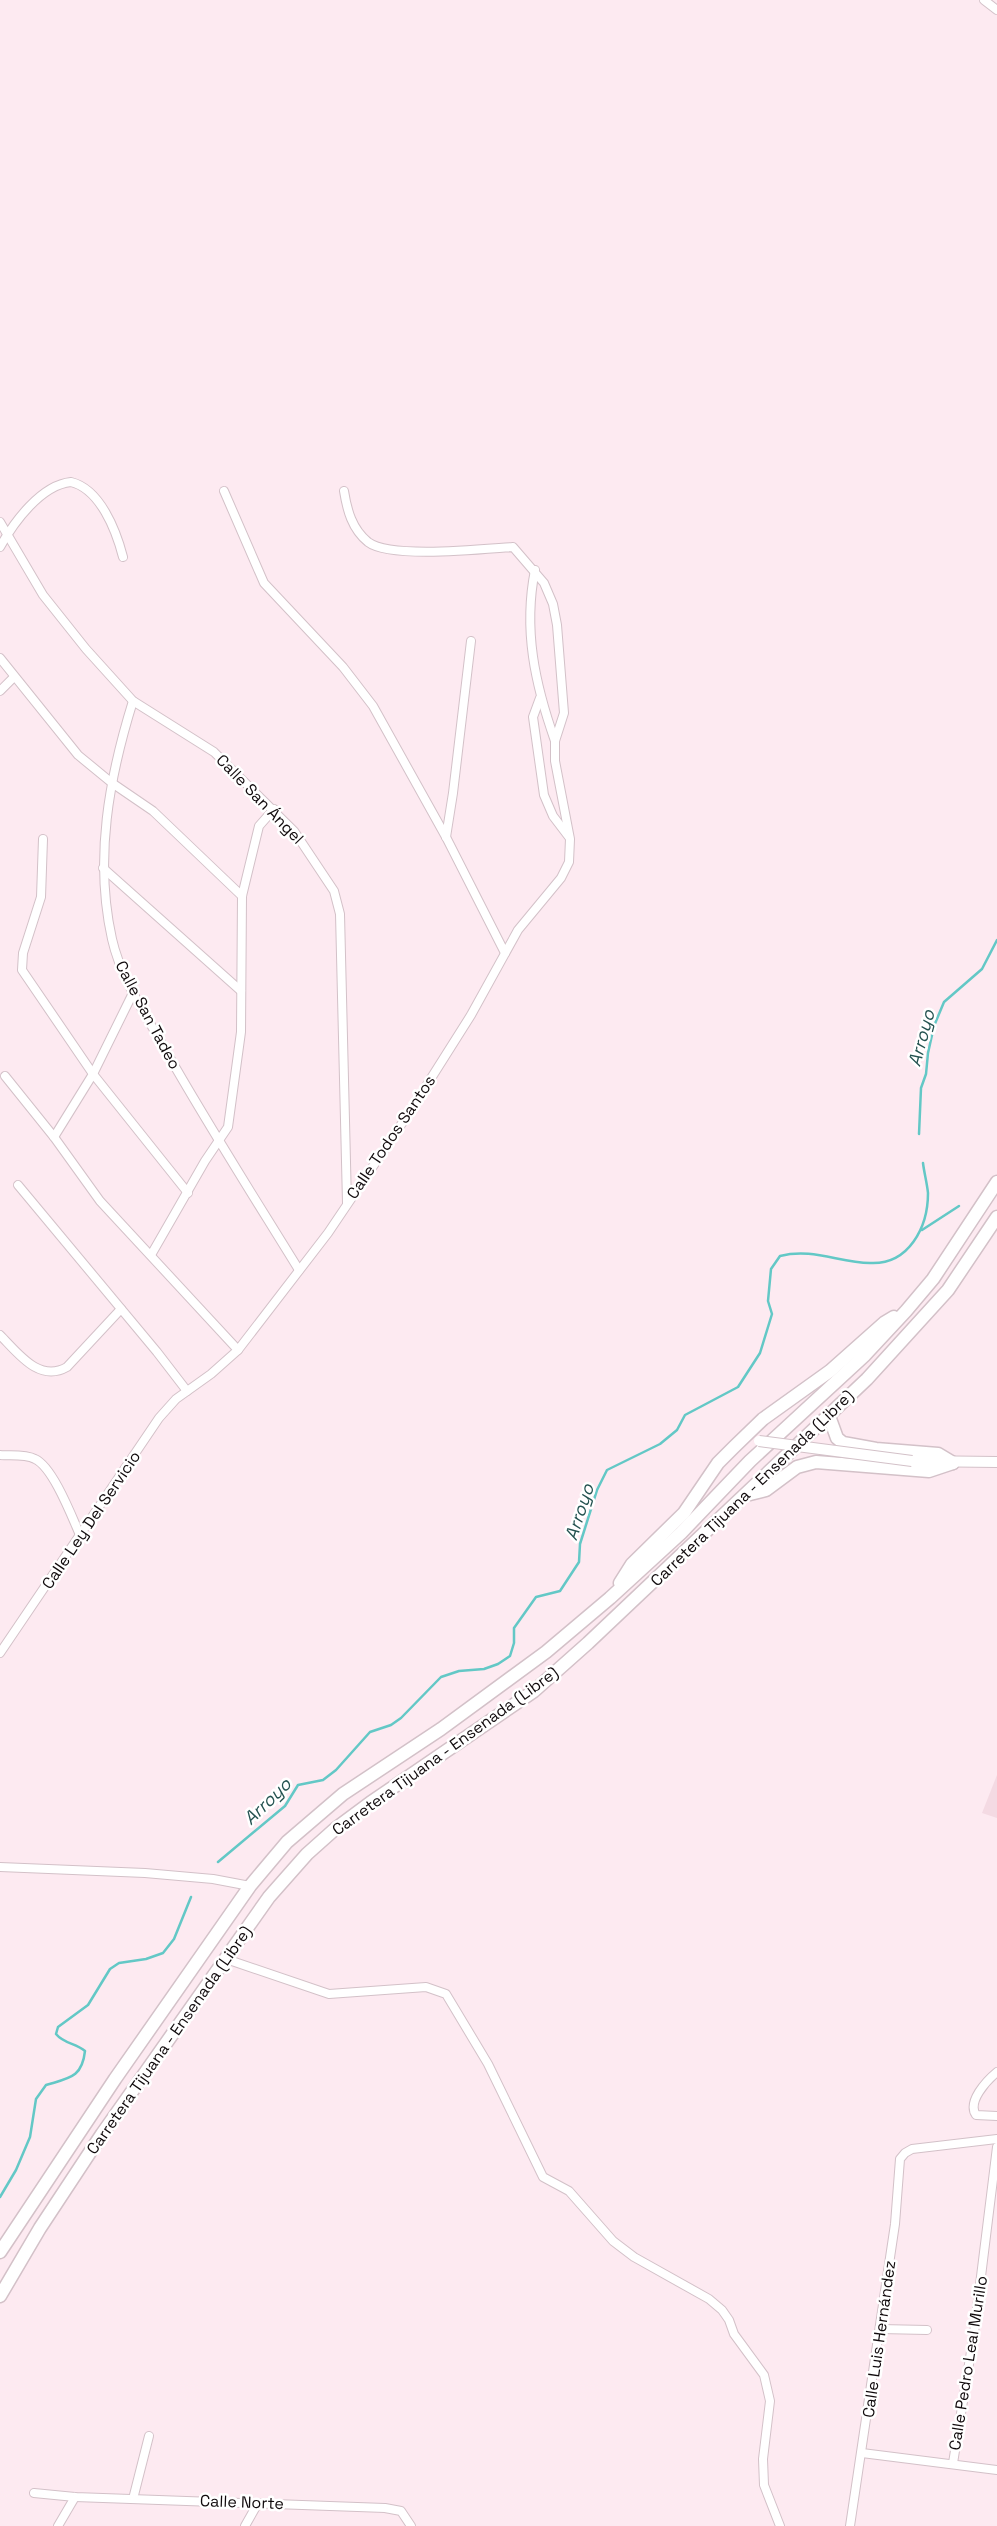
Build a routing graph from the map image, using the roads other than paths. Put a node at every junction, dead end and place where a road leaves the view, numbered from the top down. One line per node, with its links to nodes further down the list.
1 (984, 0): 2 (street)
2 (997, 10)
3 (224, 491): 19 (street)
4 (344, 491): 9 (street)
5 (0, 522): 6 (street, Calle San Ángel)
6 (8, 533): 7 (street); 8 (street); 15 (street, Calle San Ángel)
7 (0, 547)
8 (123, 557)
9 (535, 570): 14 (street); 16 (street)
10 (471, 641): 19 (street)
11 (0, 658): 12 (street)
12 (14, 677): 13 (street); 17 (street)
13 (0, 691)
14 (540, 698): 16 (street); 20 (street)
15 (133, 701): 17 (street, Calle San Tadeo); 18 (street, Calle San Ángel)
16 (555, 741): 20 (street)
17 (112, 783): 22 (street, Calle San Tadeo); 23 (street)
18 (274, 809): 23 (street); 34 (street, Calle San Ángel)
19 (446, 837): 24 (street)
20 (570, 838): 24 (street, Calle Todos Santos)
21 (44, 839): 27 (street)
22 (103, 868): 25 (street); 26 (street, Calle San Tadeo)
23 (242, 896): 25 (street)
24 (504, 953): 34 (street, Calle Todos Santos)
25 (241, 991): 30 (street)
26 (133, 993): 27 (street); 30 (street, Calle San Tadeo)
27 (93, 1074): 29 (street); 33 (street)
28 (5, 1076): 29 (street)
29 (54, 1137): 36 (street)
30 (219, 1143): 33 (street); 37 (street, Calle San Tadeo)
31 (997, 1182): 39 (highway, Carretera Tijuana - Ensenada (Libre))
32 (18, 1185): 38 (street)
33 (188, 1193): 36 (street)
34 (348, 1203): 37 (street, Calle Todos Santos)
35 (997, 1217): 43 (highway, Carretera Tijuana - Ensenada (Libre))
36 (151, 1255): 41 (street)
37 (299, 1270): 41 (street, Calle Todos Santos)
38 (121, 1309): 40 (street); 42 (street)
39 (906, 1311): 44 (highway); 50 (highway, Carretera Tijuana - Ensenada (Libre))
40 (0, 1335)
41 (238, 1350): 42 (street, Calle Todos Santos)
42 (186, 1391): 49 (street, Calle Ley Del Servicio)
43 (829, 1416): 47 (highway); 48 (highway, Carretera Tijuana - Ensenada (Libre))
44 (745, 1436): 47 (street, bridge); 50 (highway)
45 (0, 1455): 49 (street)
46 (997, 1462): 47 (street)
47 (953, 1463): 48 (highway)
48 (747, 1495): 54 (highway, Carretera Tijuana - Ensenada (Libre))
49 (80, 1535): 51 (street, Calle Ley Del Servicio)
50 (610, 1598): 53 (highway, Carretera Tijuana - Ensenada (Libre))
51 (0, 1653)
52 (0, 1867): 53 (street)
53 (250, 1886): 59 (highway, Carretera Tijuana - Ensenada (Libre))
54 (226, 1959): 60 (highway, Carretera Tijuana - Ensenada (Libre)); 74 (street)
55 (997, 2072): 56 (street)
56 (997, 2116)
57 (997, 2139): 61 (street, Calle Luis Hernández)
58 (997, 2147): 65 (street, Calle Pedro Leal Murillo)
59 (0, 2252)
60 (0, 2296)
61 (880, 2329): 62 (street); 64 (street, Calle Luis Hernández)
62 (927, 2330)
63 (149, 2436): 69 (street)
64 (862, 2453): 65 (street); 75 (street, Calle Luis Hernández)
65 (953, 2463): 66 (street)
66 (997, 2470)
67 (34, 2493): 68 (street, Calle Norte)
68 (75, 2497): 69 (street, Calle Norte); 71 (street)
69 (133, 2499): 70 (street, Calle Norte)
70 (258, 2503): 72 (street); 73 (street, Calle Norte)
71 (58, 2526)
72 (245, 2526)
73 (411, 2526)
74 (780, 2526)
75 (850, 2526)

